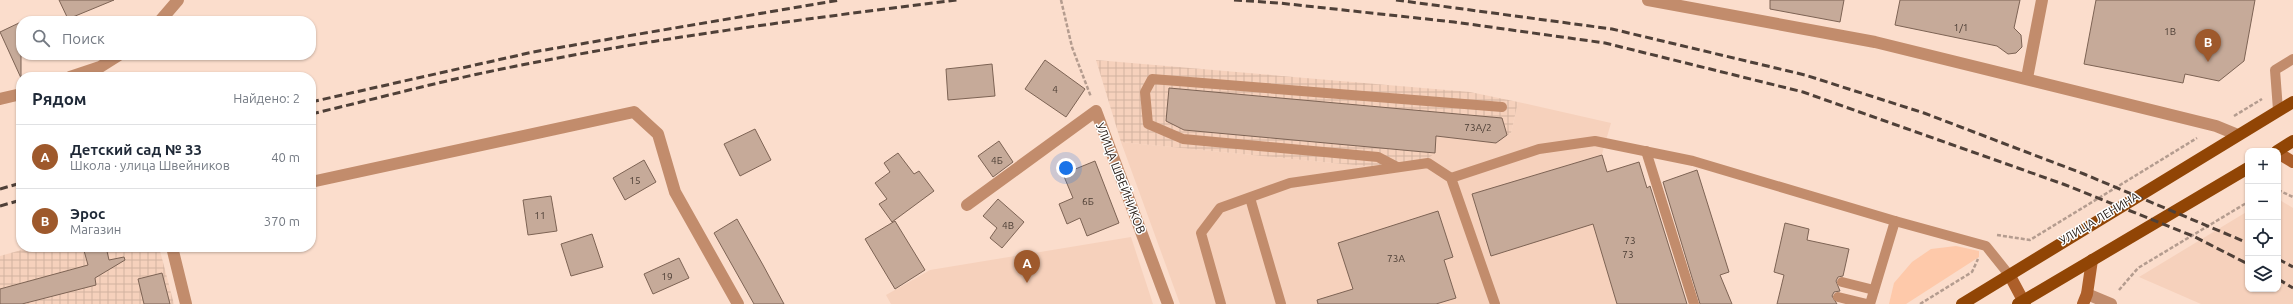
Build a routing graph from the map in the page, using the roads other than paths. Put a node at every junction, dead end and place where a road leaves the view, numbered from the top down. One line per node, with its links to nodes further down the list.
1 (178, 0): 4 (street)
2 (1648, 0): 8 (street)
3 (2042, 0): 8 (street)
4 (164, 16)
5 (2293, 59): 13 (lane)
6 (111, 60): 7 (street)
7 (85, 72)
8 (2027, 78): 14 (street)
9 (16, 95): 10 (street)
10 (0, 99)
11 (2293, 102): 13 (main road, УЛИЦА ЛЕНИНА)
12 (1502, 107): 20 (lane)
13 (2278, 110): 14 (main road, УЛИЦА ЛЕНИНА)
14 (2238, 135): 29 (main road, УЛИЦА ЛЕНИНА)
15 (2293, 142): 16 (main road)
16 (2281, 150)
17 (1646, 151): 22 (lane); 26 (lane); 41 (lane)
18 (2281, 154): 19 (main road)
19 (2293, 162)
20 (1396, 167): 22 (lane); 24 (lane)
21 (2245, 170): 28 (main road)
22 (1451, 178): 40 (lane)
23 (316, 181): 36 (street)
24 (1250, 198): 38 (lane); 39 (lane)
25 (967, 205): 37 (street, УЛИЦА ШВЕЙНИКОВ)
26 (1895, 221): 29 (lane); 31 (lane)
27 (173, 252): 35 (street)
28 (2092, 260): 33 (main road); 34 (main road)
29 (2010, 276): 34 (main road); 43 (main road, УЛИЦА ЛЕНИНА)
30 (1842, 282): 31 (lane)
31 (1874, 290): 42 (lane)
32 (1838, 296): 42 (lane)
33 (2085, 299): 44 (street)
34 (2022, 303)
35 (186, 304)
36 (738, 304)
37 (1168, 304)
38 (1221, 304)
39 (1281, 304)
40 (1495, 304)
41 (1694, 304)
42 (1869, 304)
43 (1962, 304)
44 (2111, 304)

